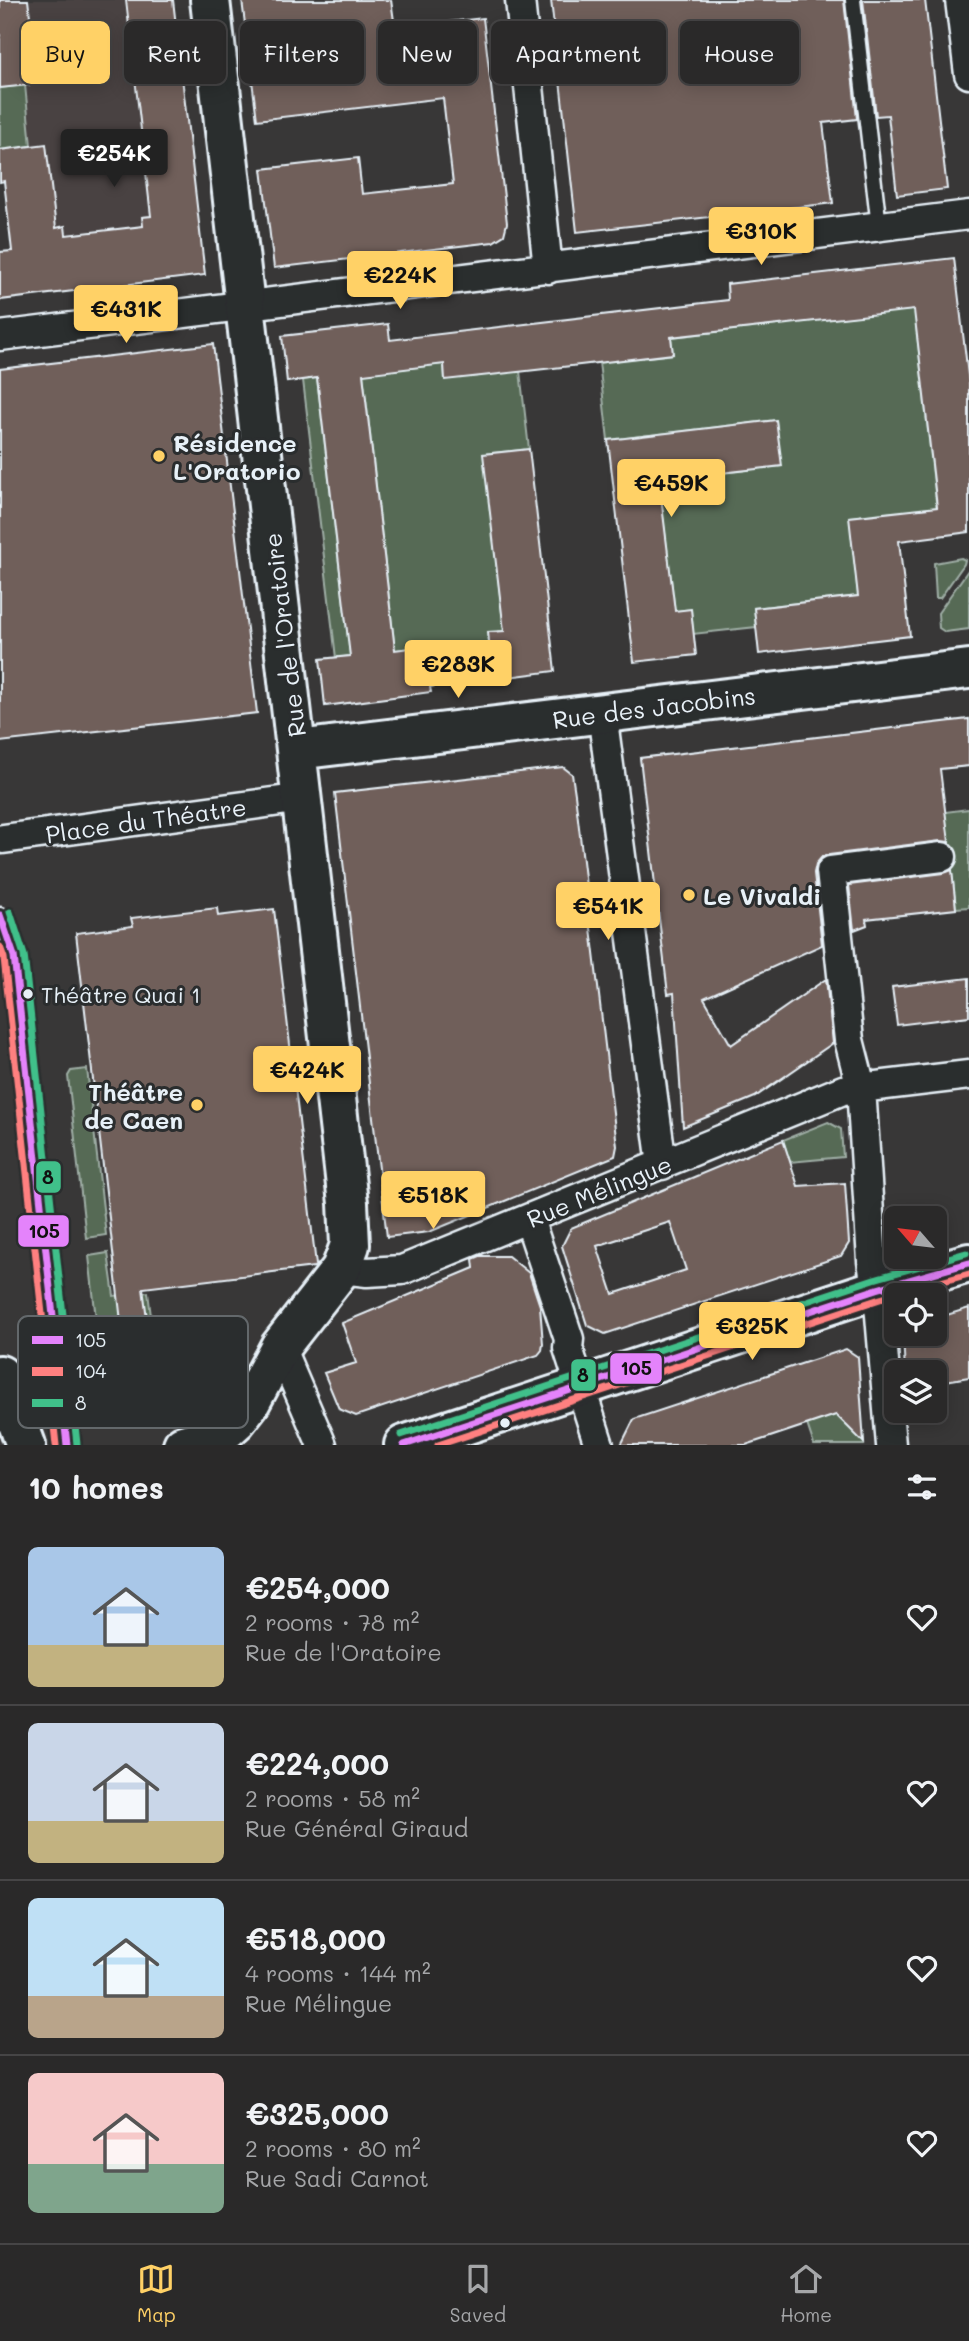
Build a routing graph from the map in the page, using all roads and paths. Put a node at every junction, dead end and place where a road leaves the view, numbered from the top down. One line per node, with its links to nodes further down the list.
1 (210, 0): 9 (street, Rue de l'Oratoire)
2 (520, 0): 8 (street)
3 (853, 0): 7 (lane)
4 (960, 0): 5 (street)
5 (969, 74)
6 (969, 215): 7 (street)
7 (878, 227): 8 (street)
8 (548, 269): 9 (street)
9 (246, 305): 10 (street); 13 (street, Rue de l'Oratoire)
10 (0, 336)
11 (969, 669): 12 (street, Rue des Jacobins)
12 (602, 713): 13 (street, Rue des Jacobins); 20 (street)
13 (297, 750): 23 (street, Rue de l'Oratoire)
14 (288, 800): 15 (street, Place du Théatre)
15 (3, 839)
16 (942, 857): 19 (street)
17 (0, 915): 25 (lane)
18 (969, 1075): 19 (street, Rue Mélingue)
19 (860, 1087): 20 (street, Rue Mélingue); 24 (street)
20 (662, 1165): 21 (street, Rue Mélingue)
21 (529, 1219): 23 (street, Rue Mélingue); 28 (street)
22 (969, 1263): 24 (street)
23 (341, 1269): 26 (street)
24 (877, 1289): 28 (street); 38 (street)
25 (53, 1316)
26 (280, 1347): 29 (street); 36 (street)
27 (0, 1375): 30 (street)
28 (580, 1388): 33 (street); 37 (street)
29 (248, 1406)
30 (18, 1423)
31 (20, 1428): 34 (street)
32 (225, 1428): 35 (street)
33 (408, 1444)
34 (26, 1445)
35 (183, 1445)
36 (322, 1445)
37 (599, 1445)
38 (891, 1445)

